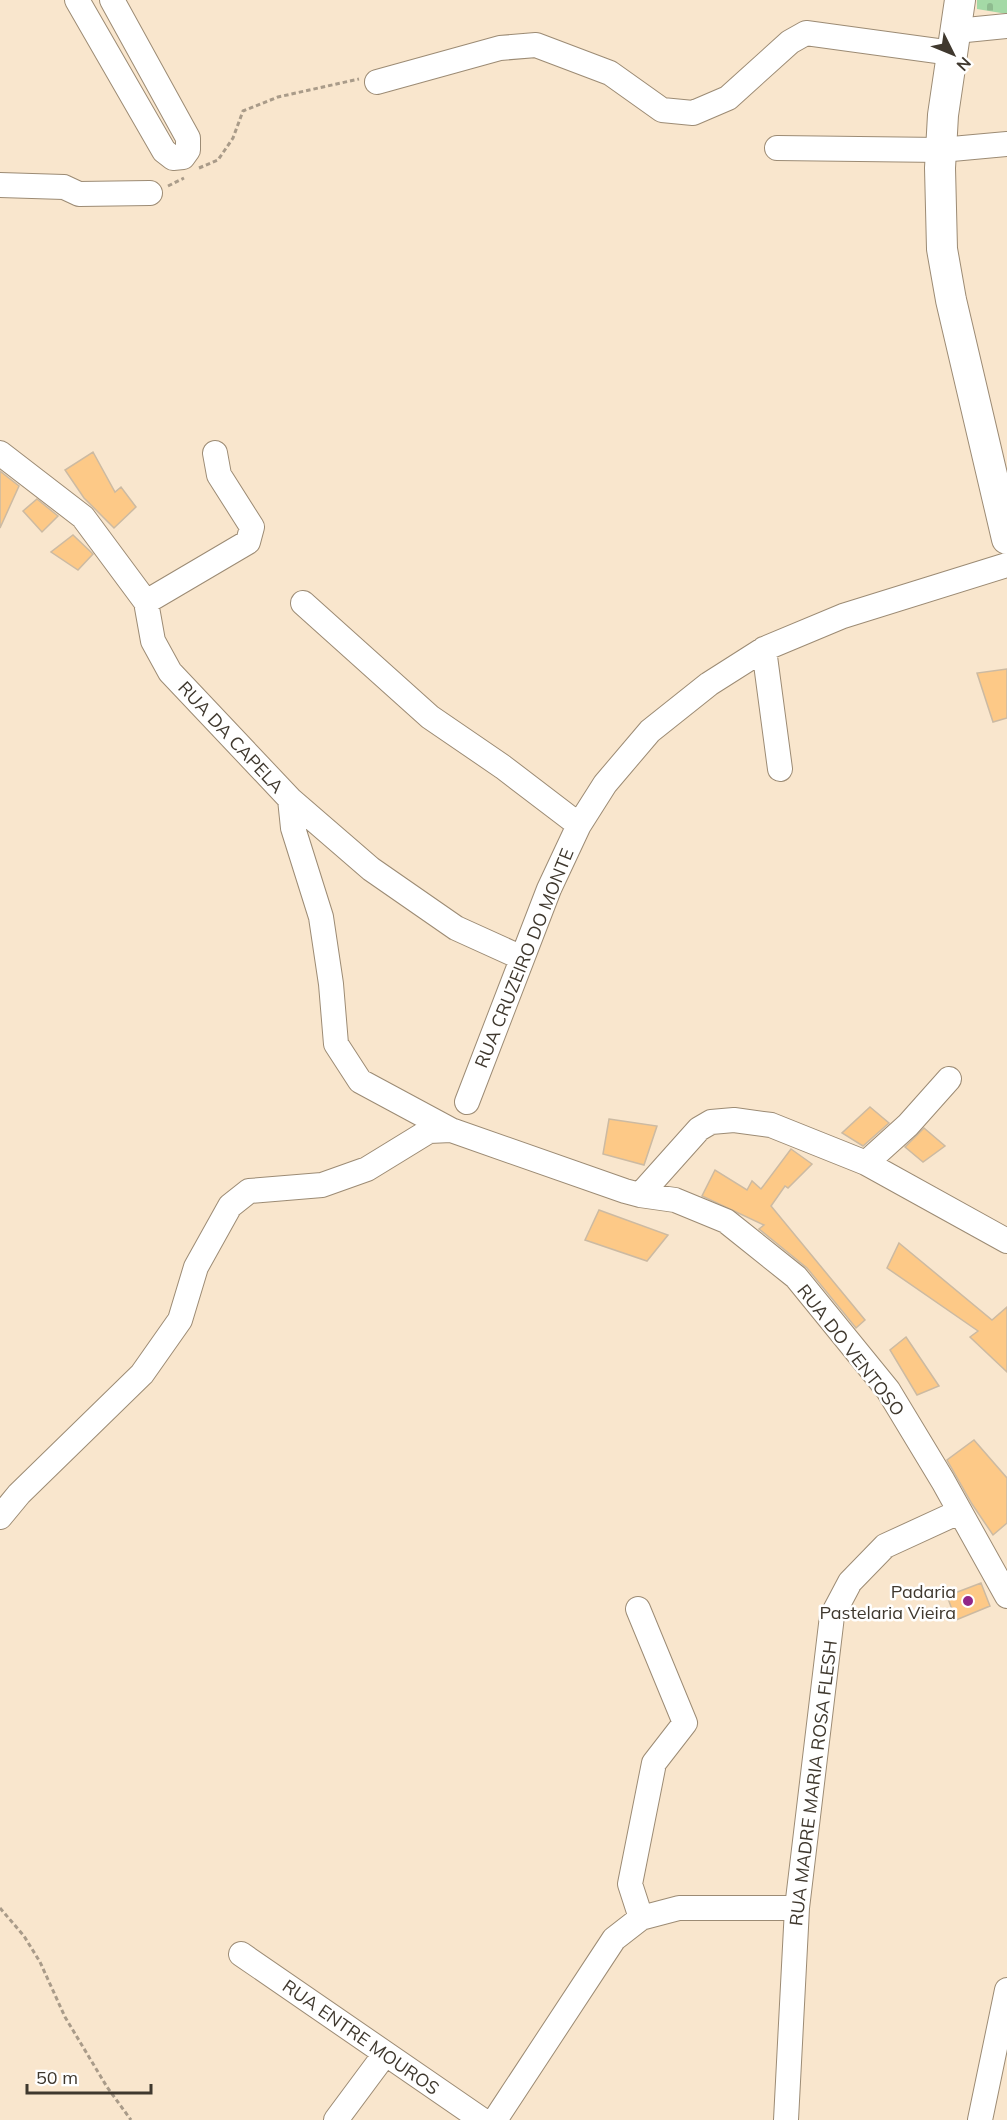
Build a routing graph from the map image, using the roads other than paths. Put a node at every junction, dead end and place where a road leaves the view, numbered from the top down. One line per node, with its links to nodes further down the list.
1 (77, 0): 4 (street)
2 (960, 0): 6 (main road)
3 (114, 3): 4 (street); 4 (street)
4 (90, 22)
5 (1007, 26): 6 (street)
6 (954, 42): 7 (street); 10 (main road)
7 (377, 82)
8 (1007, 144): 10 (street)
9 (777, 148): 10 (street)
10 (941, 150): 15 (main road)
11 (0, 185): 12 (street)
12 (150, 193)
13 (0, 453): 17 (street, RUA DA CAPELA)
14 (215, 453): 17 (street)
15 (1007, 539)
16 (1007, 565): 19 (street, RUA CRUZEIRO DO MONTE)
17 (146, 602): 21 (street, RUA DA CAPELA)
18 (303, 603): 22 (street)
19 (764, 649): 20 (street); 22 (street, RUA CRUZEIRO DO MONTE)
20 (780, 770)
21 (290, 800): 23 (street); 26 (street, RUA DA CAPELA)
22 (579, 825): 23 (street, RUA CRUZEIRO DO MONTE)
23 (522, 958): 25 (street, RUA CRUZEIRO DO MONTE)
24 (949, 1079): 27 (street)
25 (466, 1102)
26 (451, 1130): 28 (street, RUA DO VENTOSO); 31 (street)
27 (866, 1163): 28 (street); 29 (street)
28 (640, 1195): 30 (street, RUA DO VENTOSO)
29 (1007, 1241)
30 (959, 1512): 32 (street, RUA DO VENTOSO); 34 (street, RUA MADRE MARIA ROSA FLESH)
31 (0, 1517)
32 (1007, 1596)
33 (638, 1609): 35 (street)
34 (796, 1908): 35 (street); 42 (street, RUA MADRE MARIA ROSA FLESH)
35 (641, 1918): 41 (street)
36 (241, 1954): 38 (street, RUA ENTRE MOUROS)
37 (1007, 1990): 43 (street)
38 (385, 2054): 39 (street); 40 (street, RUA ENTRE MOUROS)
39 (336, 2120)
40 (482, 2120)
41 (495, 2120)
42 (786, 2120)
43 (980, 2120)

